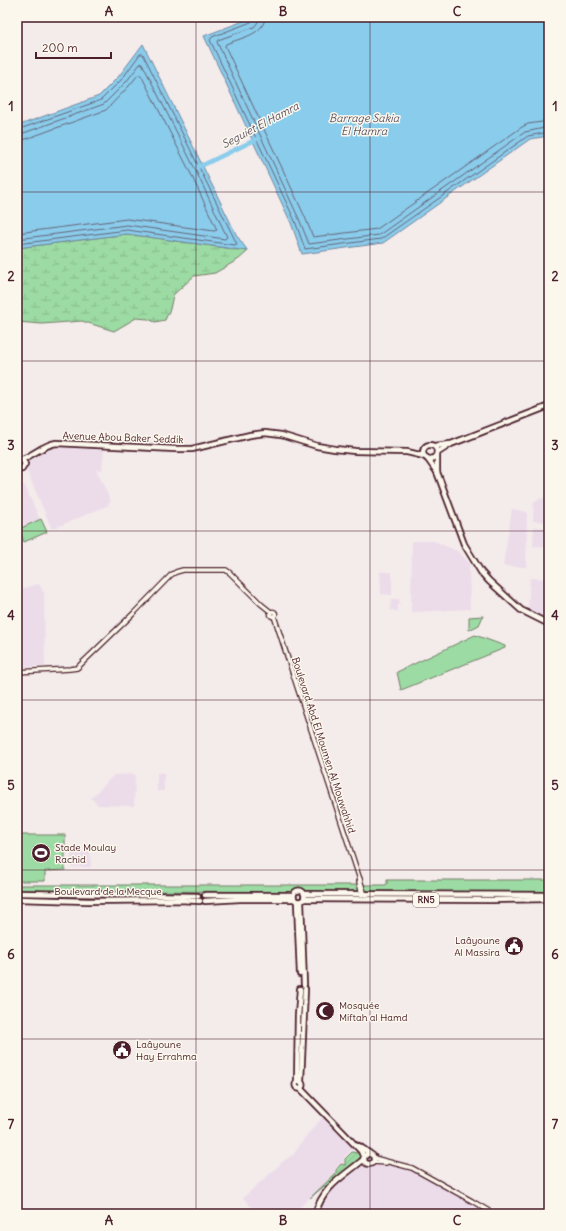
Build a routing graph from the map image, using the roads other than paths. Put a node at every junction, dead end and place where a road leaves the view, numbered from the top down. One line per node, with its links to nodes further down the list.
1 (549, 406): 2 (main road)
2 (451, 444): 3 (main road); 6 (main road)
3 (435, 446): 4 (main road); 6 (main road)
4 (423, 449): 5 (main road, Avenue Abou Baker Seddik); 8 (main road)
5 (407, 452): 7 (main road, Avenue Abou Baker Seddik); 8 (main road, Avenue Abou Baker Seddik)
6 (437, 453): 8 (main road); 12 (main road)
7 (30, 457): 9 (main road, Avenue Abou Baker Seddik); 10 (main road, Avenue Abou Baker Seddik)
8 (426, 457): 12 (main road)
9 (20, 459): 10 (main road)
10 (25, 464): 11 (main road, Avenue Abou Baker Seddik)
11 (17, 470)
12 (437, 472): 13 (main road)
13 (540, 620): 14 (main road); 15 (main road)
14 (549, 624)
15 (549, 627)
16 (17, 672): 18 (street, Boulevard Abd El Moumen Al Mouwahhid)
17 (17, 893): 22 (main road, Boulevard de la Mecque / RN5)
18 (364, 895): 19 (main road, Boulevard de la Mecque / RN5); 20 (main road, Boulevard de la Mecque / RN5)
19 (548, 897): 20 (main road, Boulevard de la Mecque / RN5)
20 (299, 898): 22 (main road, Boulevard de la Mecque / RN5); 23 (main road)
21 (17, 899): 22 (main road, Boulevard de la Mecque / RN5)
22 (203, 899)
23 (300, 1084): 24 (main road); 25 (main road)
24 (369, 1153): 25 (main road); 26 (main road)
25 (364, 1158): 26 (main road); 27 (main road)
26 (372, 1161): 27 (main road); 29 (street)
27 (355, 1167): 28 (main road)
28 (315, 1214)
29 (494, 1214)

